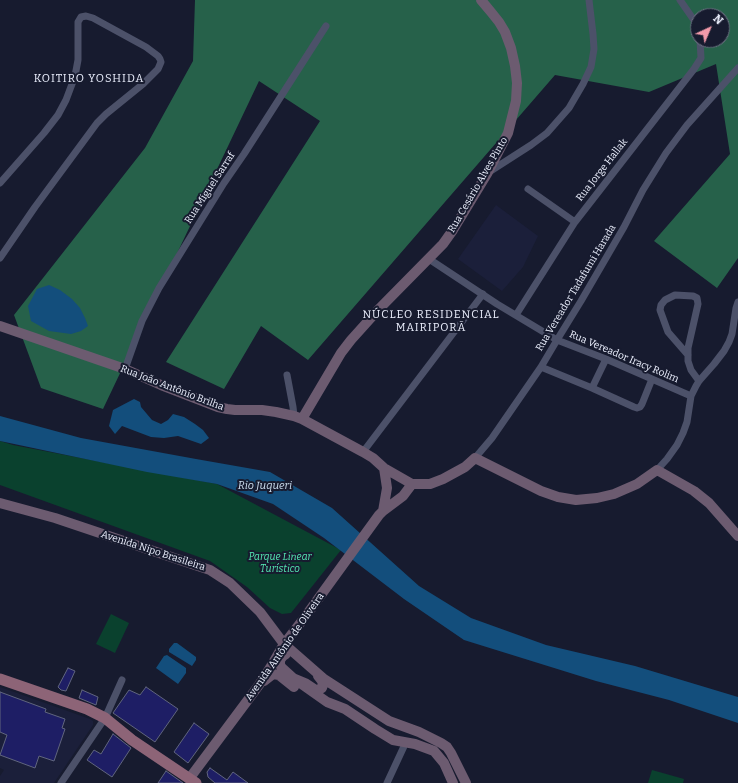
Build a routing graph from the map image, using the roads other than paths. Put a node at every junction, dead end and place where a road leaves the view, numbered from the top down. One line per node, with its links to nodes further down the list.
1 (480, 0): 8 (street, Rua Cesário Alves Pinto)
2 (589, 0): 8 (street)
3 (680, 0): 4 (street)
4 (690, 14)
5 (326, 26): 22 (street, Rua Miguel Sarraf)
6 (700, 48): 11 (street, Rua Jorge Hallak)
7 (738, 68): 18 (street, Rua Vereador Tadafumi Harada)
8 (487, 174): 13 (street, Rua Cesário Alves Pinto)
9 (0, 183): 12 (street)
10 (528, 189): 11 (street)
11 (575, 222): 16 (street, Rua Jorge Hallak)
12 (0, 258)
13 (429, 259): 14 (street, Rua Vereador Iracy Rolim); 28 (street, Rua Cesário Alves Pinto)
14 (483, 294): 16 (street, Rua Vereador Iracy Rolim); 29 (street)
15 (738, 302): 25 (street)
16 (516, 315): 18 (street, Rua Vereador Iracy Rolim)
17 (0, 326): 22 (street, Rua João Antônio Brilha)
18 (558, 340): 20 (street, Rua Vereador Iracy Rolim); 21 (street, Rua Vereador Tadafumi Harada)
19 (688, 355): 19 (street); 25 (street)
20 (606, 359): 24 (street, Rua Vereador Iracy Rolim); 26 (street)
21 (541, 367): 26 (street); 30 (street, Rua Vereador Tadafumi Harada)
22 (125, 369): 28 (street, Rua João Antônio Brilha)
23 (287, 375): 28 (street)
24 (652, 379): 26 (street); 27 (street, Rua Vereador Iracy Rolim)
25 (699, 381): 27 (street)
26 (592, 388)
27 (691, 396): 32 (street)
28 (298, 417): 29 (street, Rua João Antônio Brilha)
29 (364, 452): 31 (street, Rua João Antônio Brilha)
30 (475, 458): 32 (street); 33 (street)
31 (384, 468): 33 (street, Rua João Antônio Brilha); 35 (street, Avenida Antônio de Oliveira)
32 (657, 470): 36 (street)
33 (412, 484): 35 (street, Avenida Antônio de Oliveira)
34 (0, 503): 37 (street, Avenida Nipo Brasileira)
35 (381, 513): 37 (street, Avenida Antônio de Oliveira)
36 (738, 536)
37 (284, 644): 38 (street, Avenida Nipo Brasileira); 42 (street, Avenida Antônio de Oliveira)
38 (317, 673): 40 (street); 40 (street); 50 (street, Avenida Nipo Brasileira)
39 (0, 678): 44 (main road)
40 (293, 678): 43 (street)
41 (122, 680): 44 (street)
42 (259, 685): 43 (street); 46 (street, Avenida Antônio de Oliveira)
43 (327, 702): 45 (street)
44 (105, 718): 46 (main road); 47 (street)
45 (406, 742): 48 (street); 49 (street)
46 (190, 782)
47 (61, 783)
48 (387, 783)
49 (453, 783)
50 (466, 783)

